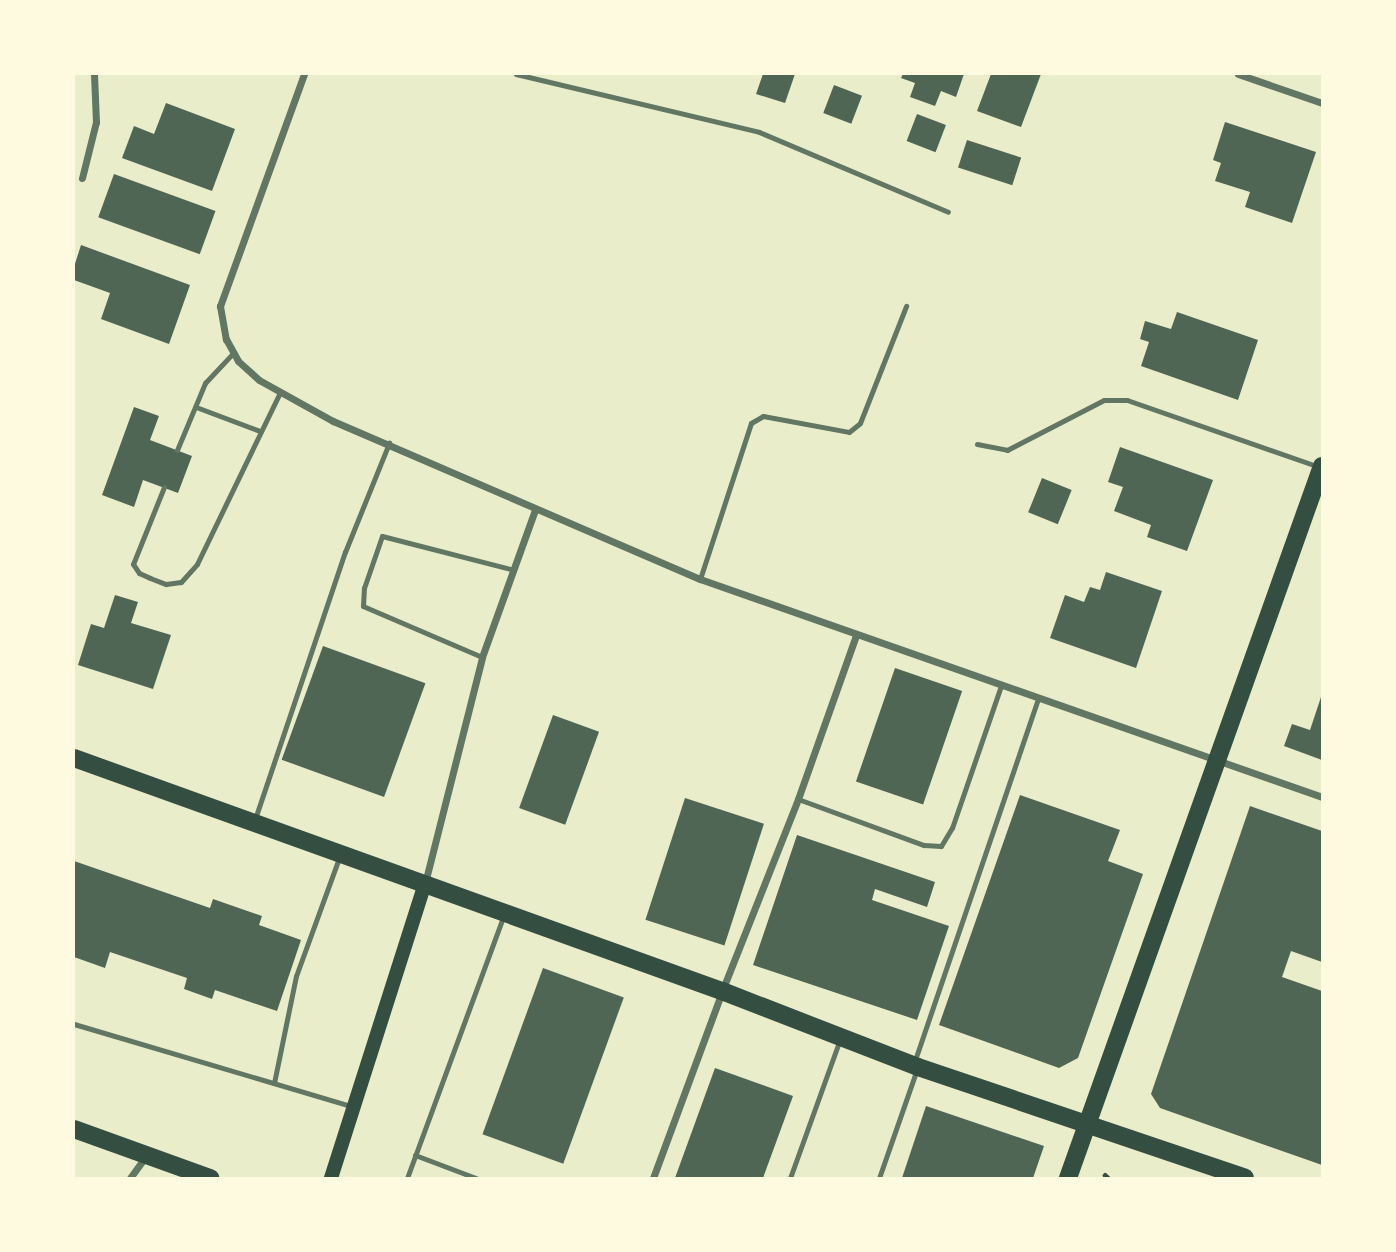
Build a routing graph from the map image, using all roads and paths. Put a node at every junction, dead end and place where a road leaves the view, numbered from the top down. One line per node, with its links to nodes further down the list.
1 (94, 74): 6 (street)
2 (304, 74): 9 (street)
3 (516, 74): 7 (lane)
4 (1238, 74): 5 (street)
5 (1322, 103)
6 (82, 178)
7 (948, 212)
8 (906, 306): 20 (lane)
9 (234, 352): 10 (street); 11 (lane)
10 (280, 392): 12 (lane); 13 (street)
11 (196, 407): 12 (lane); 15 (lane)
12 (260, 430): 17 (lane)
13 (389, 443): 18 (street); 29 (lane)
14 (977, 444): 16 (lane)
15 (177, 450)
16 (1322, 467): 26 (main road)
17 (164, 488)
18 (535, 510): 19 (street); 20 (street)
19 (514, 570): 22 (street); 22 (lane)
20 (700, 579): 21 (street)
21 (856, 635): 23 (street); 28 (street)
22 (482, 657): 31 (street)
23 (1001, 685): 24 (street); 28 (lane)
24 (1038, 698): 26 (street); 36 (lane)
25 (74, 758): 29 (main road)
26 (1219, 759): 27 (street); 39 (main road)
27 (1322, 797)
28 (799, 799): 33 (street)
29 (253, 822): 30 (main road)
30 (341, 854): 31 (main road); 37 (lane)
31 (425, 884): 32 (main road); 38 (main road)
32 (505, 912): 33 (main road); 41 (lane)
33 (722, 990): 35 (main road); 48 (street)
34 (74, 1024): 37 (lane)
35 (841, 1036): 36 (main road); 49 (lane)
36 (915, 1066): 39 (main road); 50 (lane)
37 (274, 1083): 38 (lane)
38 (354, 1107): 45 (main road)
39 (1086, 1127): 51 (main road); 52 (main road)
40 (74, 1129): 42 (main road)
41 (415, 1155): 46 (lane); 47 (lane)
42 (147, 1156): 43 (main road); 44 (street)
43 (203, 1177)
44 (130, 1178)
45 (331, 1178)
46 (407, 1178)
47 (476, 1178)
48 (653, 1178)
49 (790, 1178)
50 (878, 1178)
51 (1068, 1178)
52 (1245, 1178)

